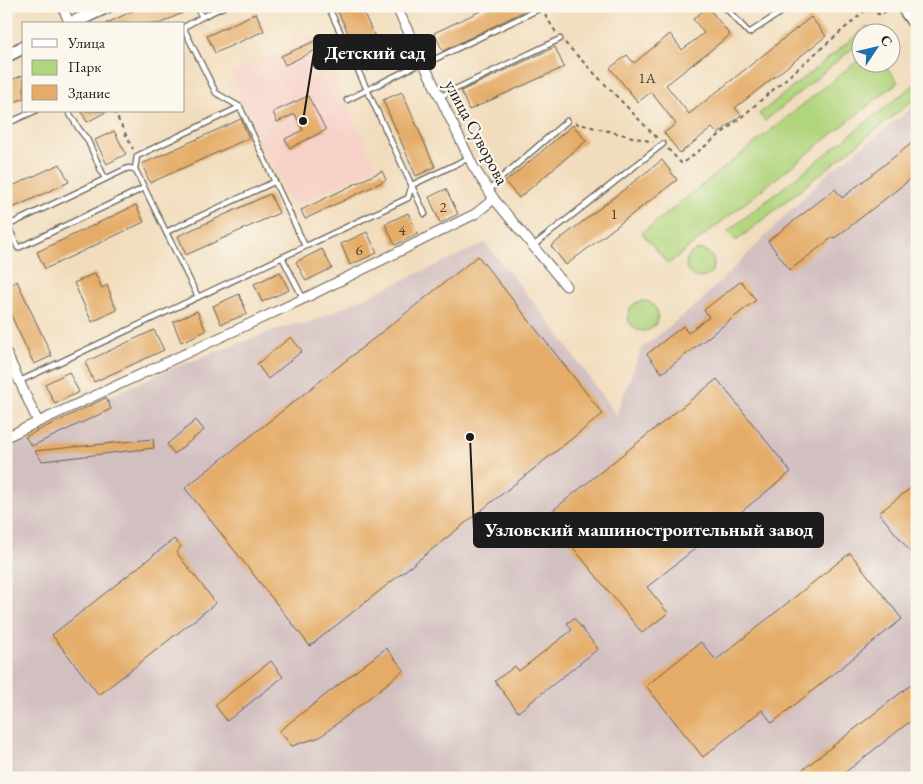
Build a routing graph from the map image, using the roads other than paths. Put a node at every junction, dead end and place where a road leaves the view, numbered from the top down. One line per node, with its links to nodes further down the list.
1 (62, 6): 12 (street)
2 (108, 6): 13 (main road)
3 (196, 6): 11 (lane)
4 (225, 6): 11 (lane)
5 (328, 6): 21 (lane)
6 (396, 6): 20 (street, улица Суворова)
7 (724, 6): 8 (lane)
8 (791, 6)
9 (902, 6): 15 (main road)
10 (541, 8): 20 (lane)
11 (202, 17): 14 (lane)
12 (69, 22)
13 (74, 22)
14 (185, 27)
15 (917, 27)
16 (185, 30): 24 (lane)
17 (560, 39): 22 (lane)
18 (22, 48): 19 (main road)
19 (6, 56)
20 (423, 62): 21 (lane); 22 (street, улица Суворова)
21 (367, 90): 23 (lane); 34 (lane)
22 (440, 97): 30 (street, улица Суворова)
23 (347, 100)
24 (240, 107): 31 (lane); 33 (lane)
25 (33, 112): 28 (lane)
26 (69, 112): 32 (lane)
27 (568, 121): 36 (lane)
28 (6, 124)
29 (663, 144): 41 (lane)
30 (469, 158): 34 (lane); 36 (street, улица Суворова)
31 (135, 169): 32 (lane); 35 (lane)
32 (105, 179): 38 (lane)
33 (274, 182): 39 (lane); 40 (lane)
34 (412, 185): 37 (lane); 40 (lane)
35 (144, 188): 38 (lane); 39 (lane)
36 (491, 195): 41 (street, улица Суворова); 45 (street)
37 (425, 214)
38 (7, 226)
39 (166, 232): 44 (lane)
40 (304, 246): 42 (lane)
41 (533, 246): 43 (street, улица Суворова)
42 (282, 257): 44 (lane); 45 (lane)
43 (566, 286)
44 (198, 297): 47 (lane)
45 (303, 299): 48 (street)
46 (6, 352): 47 (street)
47 (20, 381): 48 (street)
48 (38, 422): 49 (street)
49 (6, 437)

